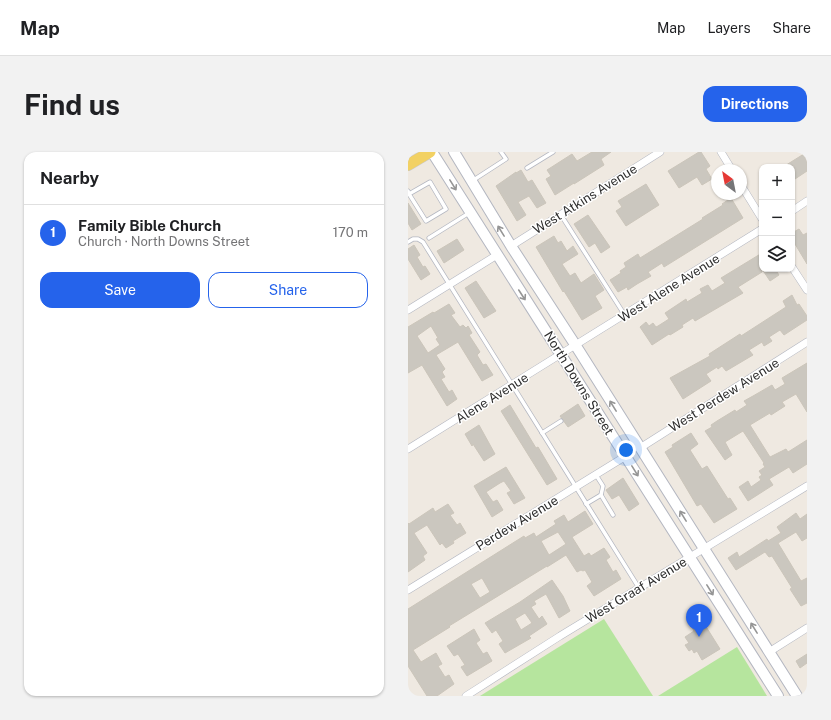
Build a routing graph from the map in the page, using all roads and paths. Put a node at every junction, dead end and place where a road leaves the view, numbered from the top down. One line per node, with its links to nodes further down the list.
1 (431, 152): 9 (main road); 16 (street, North Downs Street, one-way to 16)
2 (454, 152): 11 (street, North Downs Street)
3 (501, 152): 11 (lane)
4 (553, 152): 7 (lane)
5 (660, 152): 17 (street, West Atkins Avenue)
6 (721, 152): 8 (street)
7 (548, 153): 10 (lane)
8 (728, 164)
9 (408, 165)
10 (527, 168)
11 (471, 181): 22 (street, North Downs Street, one-way to 11)
12 (409, 192): 12 (lane)
13 (747, 195): 18 (street)
14 (807, 201): 15 (street)
15 (795, 209)
16 (470, 213): 20 (lane); 23 (street, North Downs Street)
17 (560, 214): 22 (street, West Atkins Avenue); 28 (lane)
18 (759, 214)
19 (759, 231): 28 (street, West Alene Avenue)
20 (429, 238)
21 (408, 242): 25 (lane)
22 (511, 246): 30 (street, North Downs Street)
23 (497, 254): 25 (street); 31 (street, North Downs Street, one-way to 31)
24 (795, 271): 26 (street)
25 (450, 284): 27 (street); 32 (lane)
26 (807, 290)
27 (408, 310)
28 (625, 315): 30 (street, West Alene Avenue)
29 (807, 342): 35 (street, West Perdew Avenue)
30 (576, 346): 31 (street, Alene Avenue); 35 (street, North Downs Street, one-way to 30)
31 (562, 355): 32 (street, Alene Avenue); 37 (street, North Downs Street)
32 (512, 386): 34 (lane); 36 (street, Alene Avenue)
33 (561, 421): 34 (lane)
34 (542, 433): 40 (lane)
35 (640, 448): 44 (street, North Downs Street, one-way to 35)
36 (408, 449)
37 (626, 456): 38 (street, Perdew Avenue); 45 (street, North Downs Street, one-way to 45)
38 (596, 475): 40 (street, Perdew Avenue); 41 (lane)
39 (807, 486): 44 (street, West Graaf Avenue)
40 (576, 487): 42 (lane); 47 (street, Perdew Avenue)
41 (601, 495): 42 (lane); 43 (lane)
42 (586, 504): 46 (lane)
43 (613, 514)
44 (704, 549): 45 (street, West Graaf Avenue); 49 (street, North Downs Street, one-way to 44)
45 (690, 557): 46 (street, West Graaf Avenue); 51 (street, North Downs Street, one-way to 51)
46 (639, 588): 50 (street, West Graaf Avenue)
47 (408, 590)
48 (807, 628): 49 (street)
49 (769, 652): 52 (street, North Downs Street)
50 (466, 696)
51 (778, 696)
52 (797, 696)

